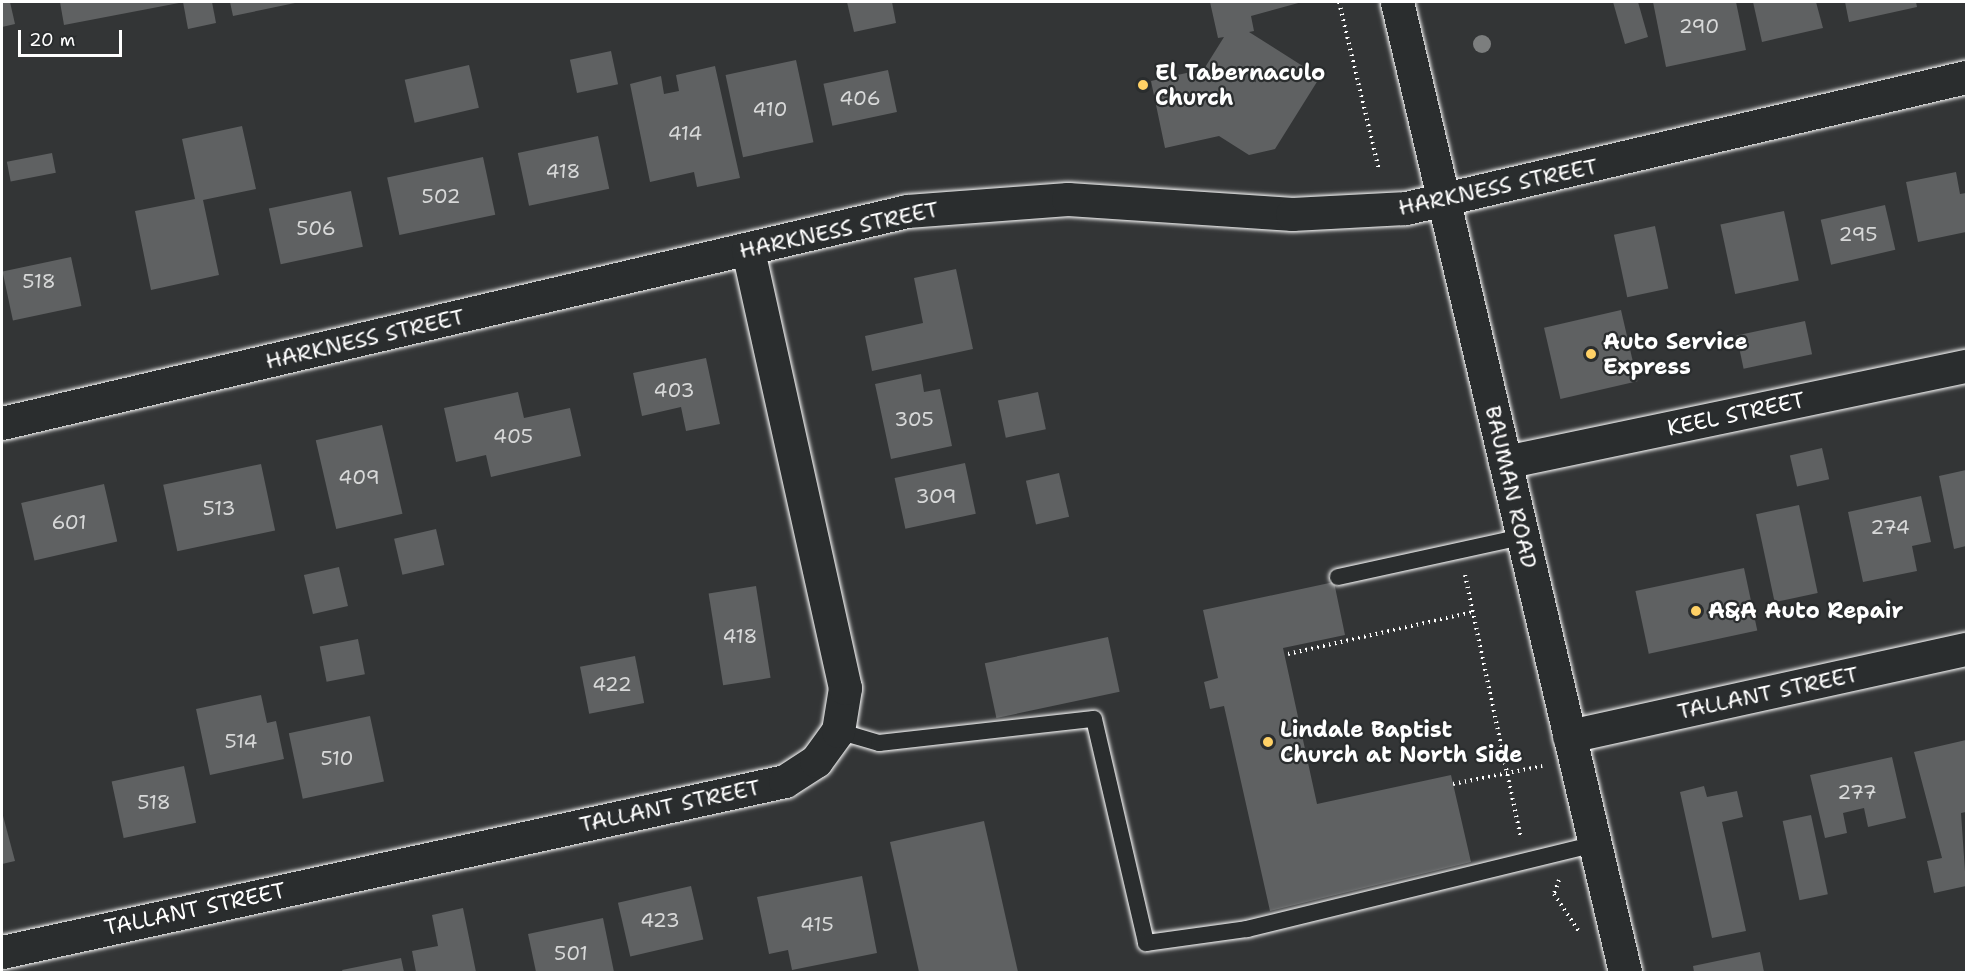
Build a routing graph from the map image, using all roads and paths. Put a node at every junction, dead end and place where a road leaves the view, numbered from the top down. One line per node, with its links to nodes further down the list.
1 (1339, 2): 4 (path)
2 (1397, 2): 5 (street, BAUMAN ROAD)
3 (1966, 77): 5 (street, HARKNESS STREET)
4 (1379, 170)
5 (1444, 203): 6 (street, HARKNESS STREET); 9 (street, BAUMAN ROAD)
6 (748, 250): 8 (street, HARKNESS STREET); 16 (street, TALLANT STREET)
7 (1966, 366): 9 (street, KEEL STREET)
8 (2, 423)
9 (1505, 462): 10 (street, BAUMAN ROAD)
10 (1522, 537): 12 (lane); 17 (street, BAUMAN ROAD)
11 (1463, 567): 13 (path)
12 (1338, 577)
13 (1473, 612): 15 (path); 18 (path)
14 (1966, 649): 17 (street, TALLANT STREET)
15 (1288, 654)
16 (838, 731): 21 (lane); 23 (street, TALLANT STREET)
17 (1572, 748): 18 (path); 20 (street, BAUMAN ROAD)
18 (1506, 772): 19 (path); 21 (path)
19 (1453, 784)
20 (1595, 844): 21 (lane); 24 (street, BAUMAN ROAD)
21 (1527, 862): 22 (path)
22 (1583, 938)
23 (2, 951)
24 (1625, 972)

